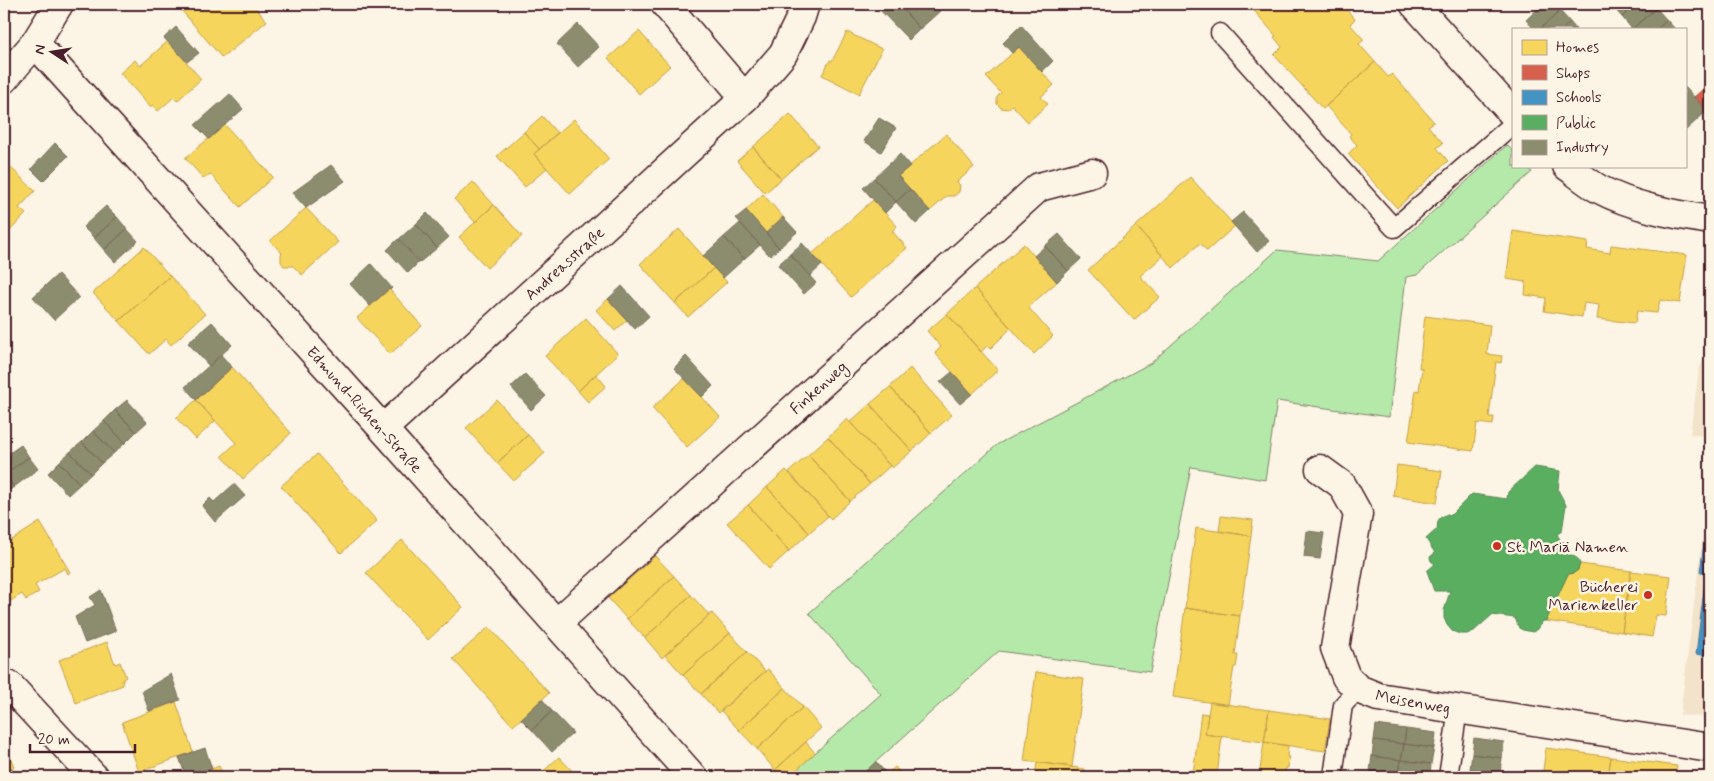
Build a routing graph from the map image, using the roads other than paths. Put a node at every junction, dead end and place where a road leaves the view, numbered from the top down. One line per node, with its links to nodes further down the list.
1 (59, 4): 6 (street)
2 (665, 4): 8 (street)
3 (805, 4): 8 (street, Andreasstraße)
4 (1414, 4): 9 (street)
5 (1220, 33): 10 (lane)
6 (35, 43): 7 (street); 14 (street, Edmund-Richen-Straße)
7 (4, 79)
8 (745, 98): 14 (street, Andreasstraße)
9 (1512, 113)
10 (1512, 125)
11 (1570, 168): 13 (street)
12 (1092, 173): 16 (street, Finkenweg)
13 (1710, 220)
14 (383, 429): 16 (street, Edmund-Richen-Straße)
15 (1320, 469): 18 (street, Meisenweg)
16 (557, 623): 22 (street, Edmund-Richen-Straße)
17 (4, 683): 21 (street)
18 (1358, 689): 19 (street, Meisenweg); 23 (lane)
19 (1458, 709): 20 (street, Meisenweg); 24 (lane)
20 (1710, 748)
21 (94, 777)
22 (693, 777)
23 (1333, 777)
24 (1448, 777)

